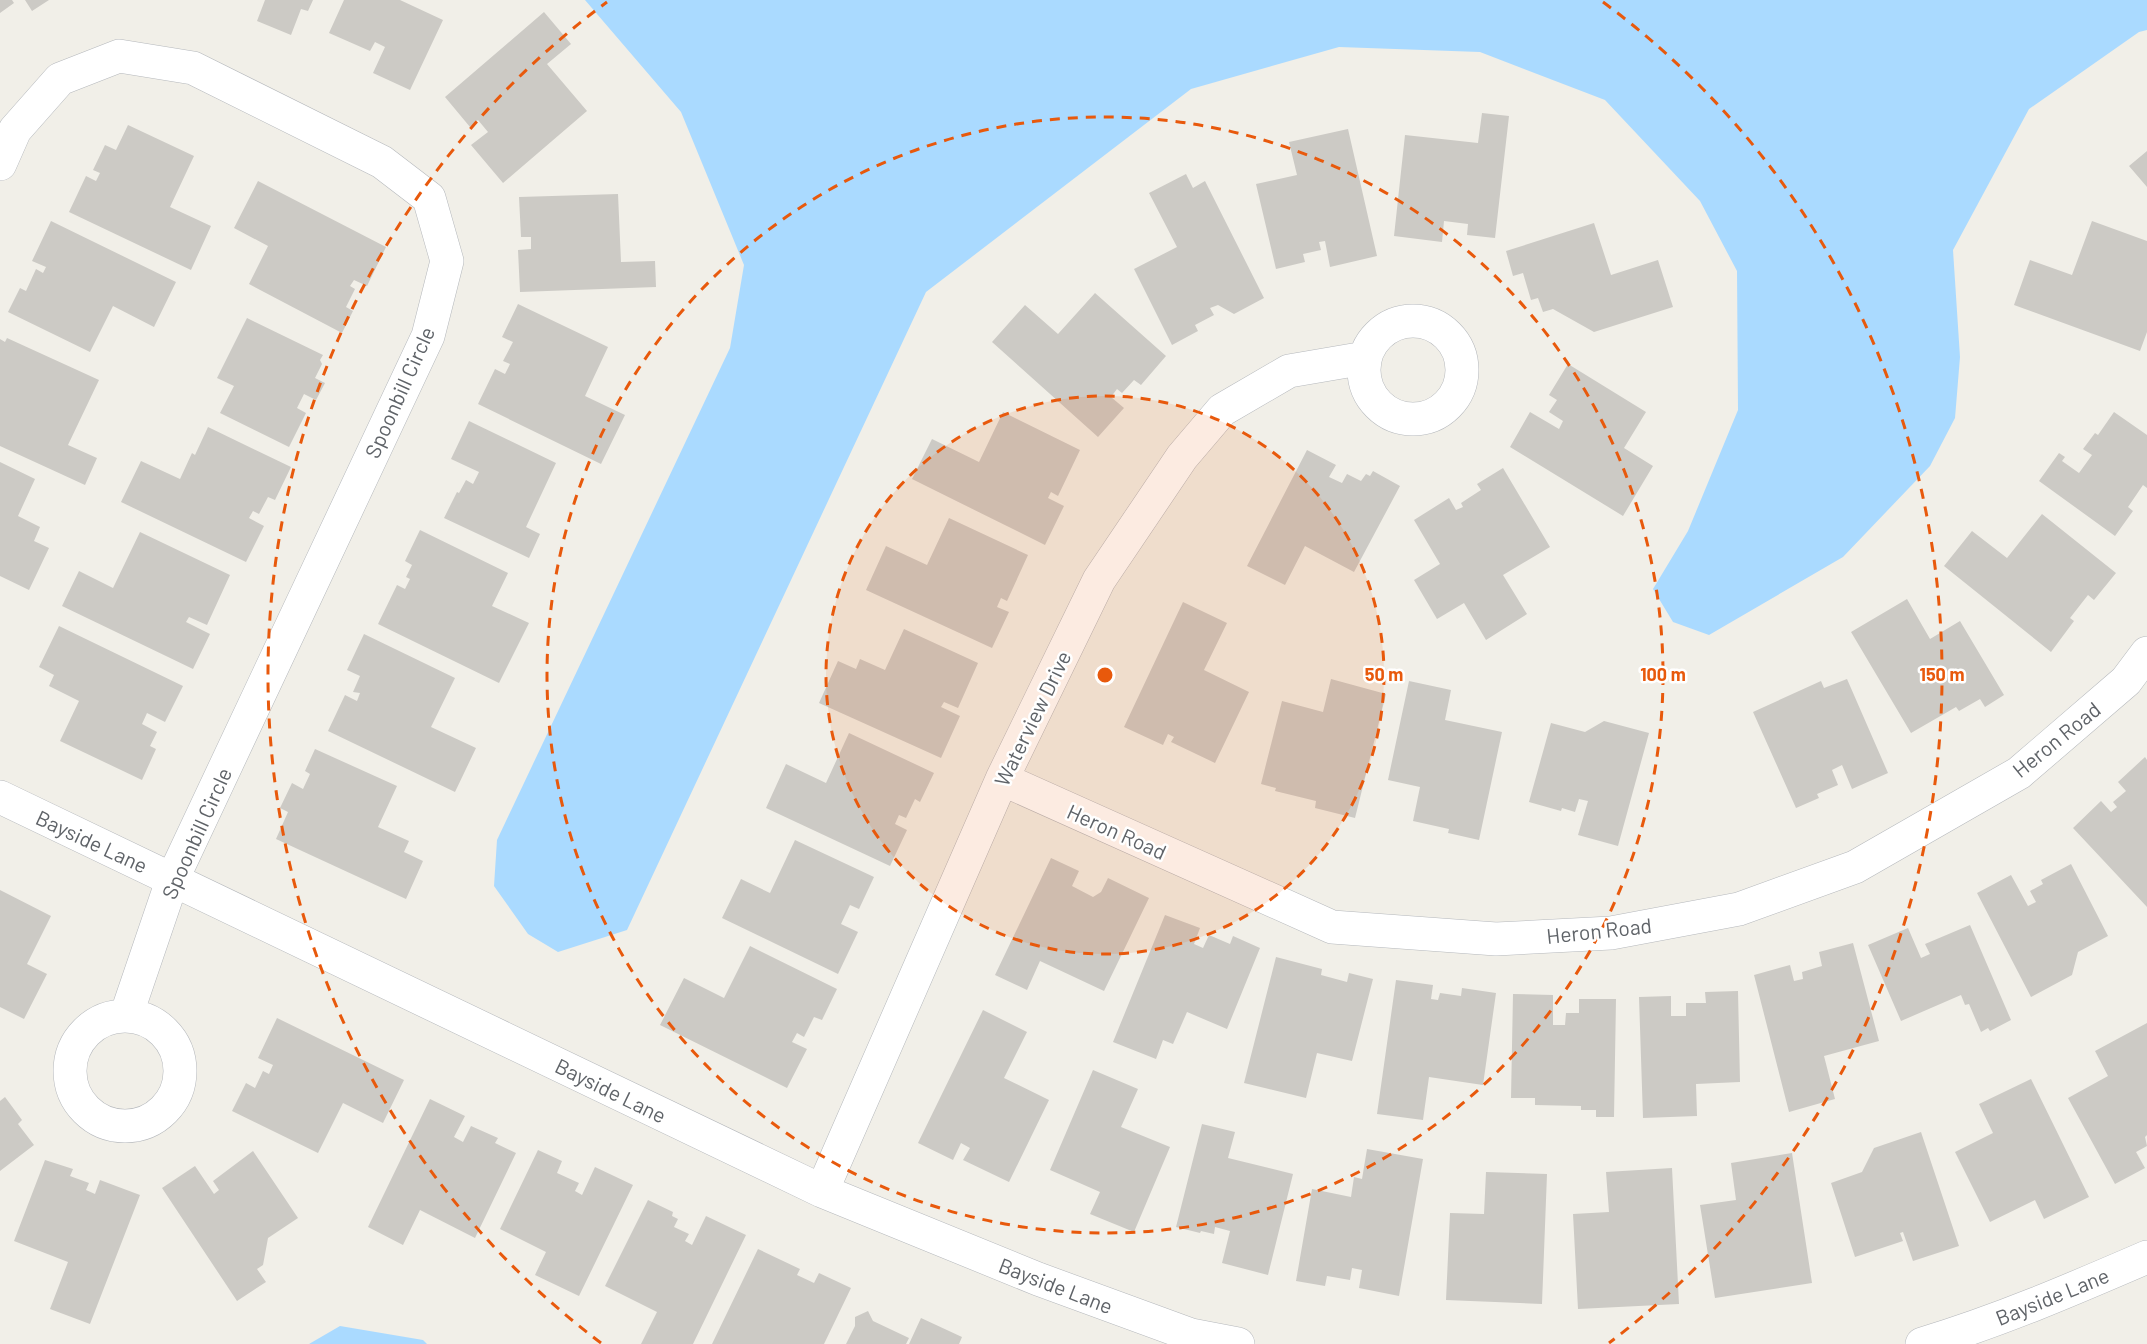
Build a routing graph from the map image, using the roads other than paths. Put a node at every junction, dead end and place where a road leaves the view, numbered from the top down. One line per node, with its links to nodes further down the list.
1 (0, 164): 6 (street, Spoonbill Circle)
2 (1365, 358): 4 (street, Waterview Drive)
3 (2147, 653): 4 (street, Heron Road)
4 (1002, 779): 8 (street, Waterview Drive)
5 (0, 797): 6 (street, Bayside Lane)
6 (172, 878): 7 (street, Spoonbill Circle); 8 (street, Bayside Lane)
7 (126, 1016)
8 (822, 1191): 10 (street, Bayside Lane)
9 (2147, 1257): 11 (street, Bayside Lane)
10 (1238, 1344)
11 (1922, 1344)

